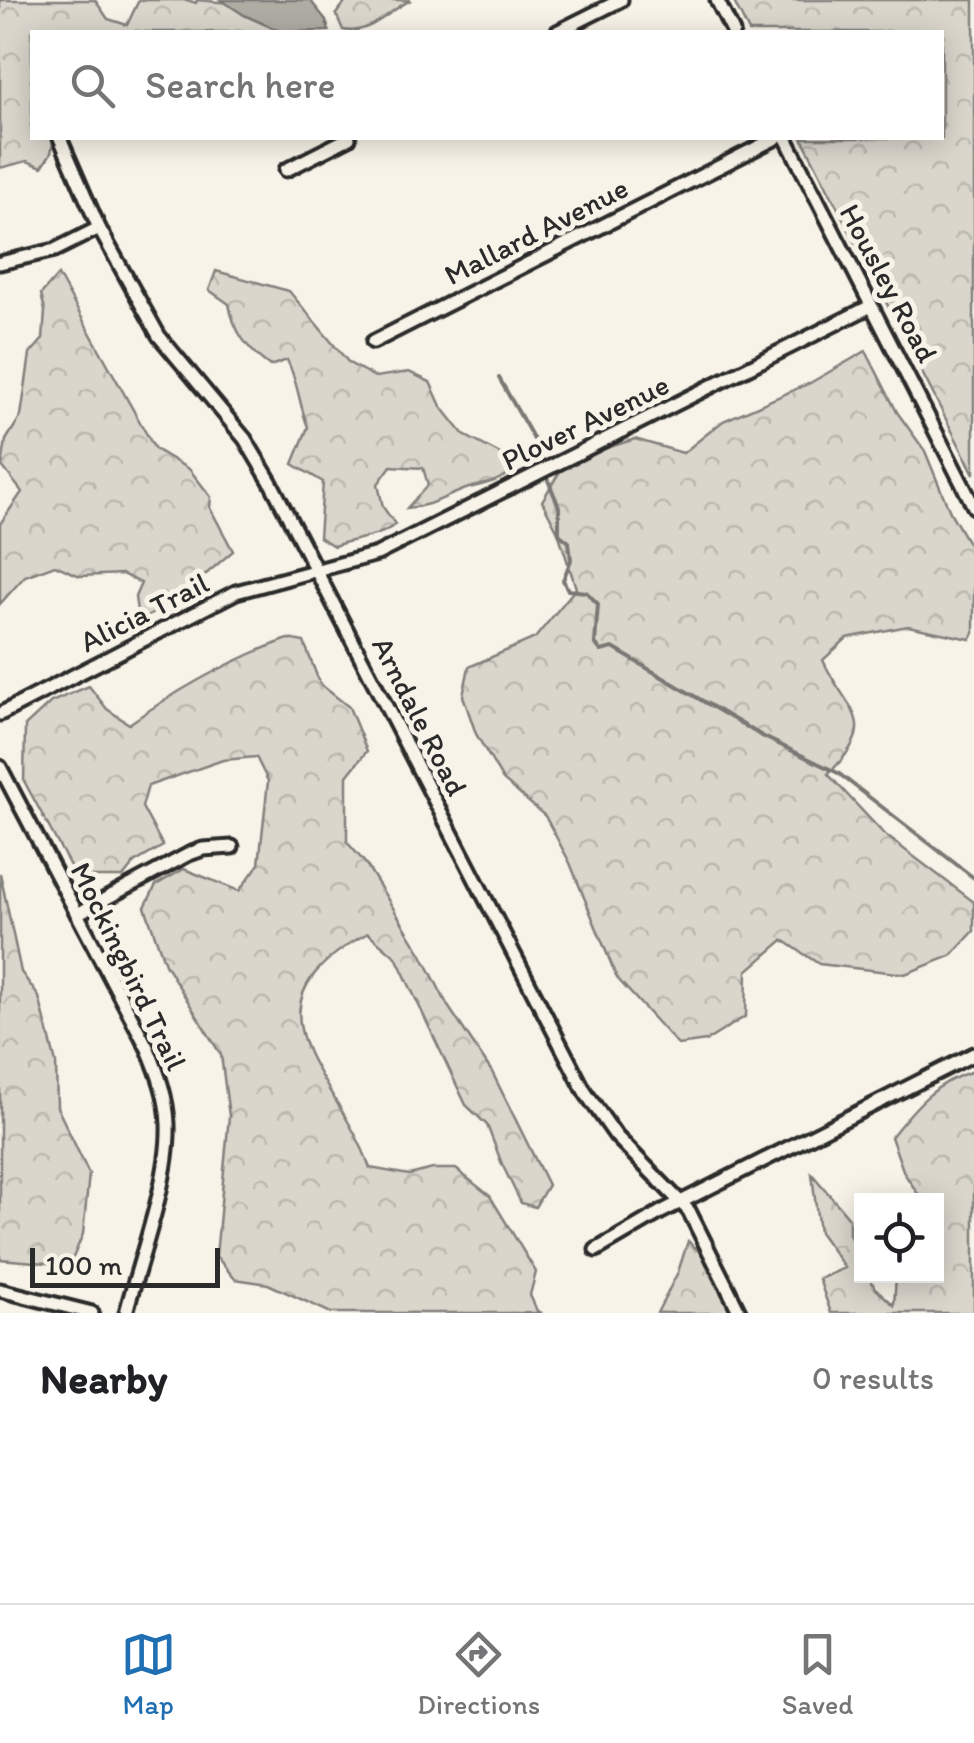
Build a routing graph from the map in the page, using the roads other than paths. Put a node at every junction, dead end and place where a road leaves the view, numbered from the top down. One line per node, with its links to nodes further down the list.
1 (621, 0): 3 (street)
2 (717, 0): 4 (street)
3 (561, 30)
4 (732, 30)
5 (61, 140): 10 (street, Arndale Road)
6 (345, 140): 9 (street)
7 (772, 140): 13 (street, Mallard Avenue)
8 (787, 140): 12 (street, Housley Road)
9 (286, 170)
10 (98, 228): 11 (street); 15 (street, Arndale Road)
11 (0, 263)
12 (871, 306): 14 (street, Housley Road); 15 (street, Plover Avenue)
13 (373, 342)
14 (974, 506)
15 (317, 571): 16 (street, Alicia Trail); 21 (street, Arndale Road)
16 (0, 714)
17 (0, 767): 19 (street, Mockingbird Trail)
18 (232, 847): 19 (street)
19 (77, 914): 25 (street, Mockingbird Trail)
20 (974, 1054): 21 (street)
21 (683, 1202): 22 (street); 26 (street, Arndale Road)
22 (596, 1250)
23 (0, 1290): 24 (street)
24 (92, 1313)
25 (126, 1313)
26 (740, 1313)

